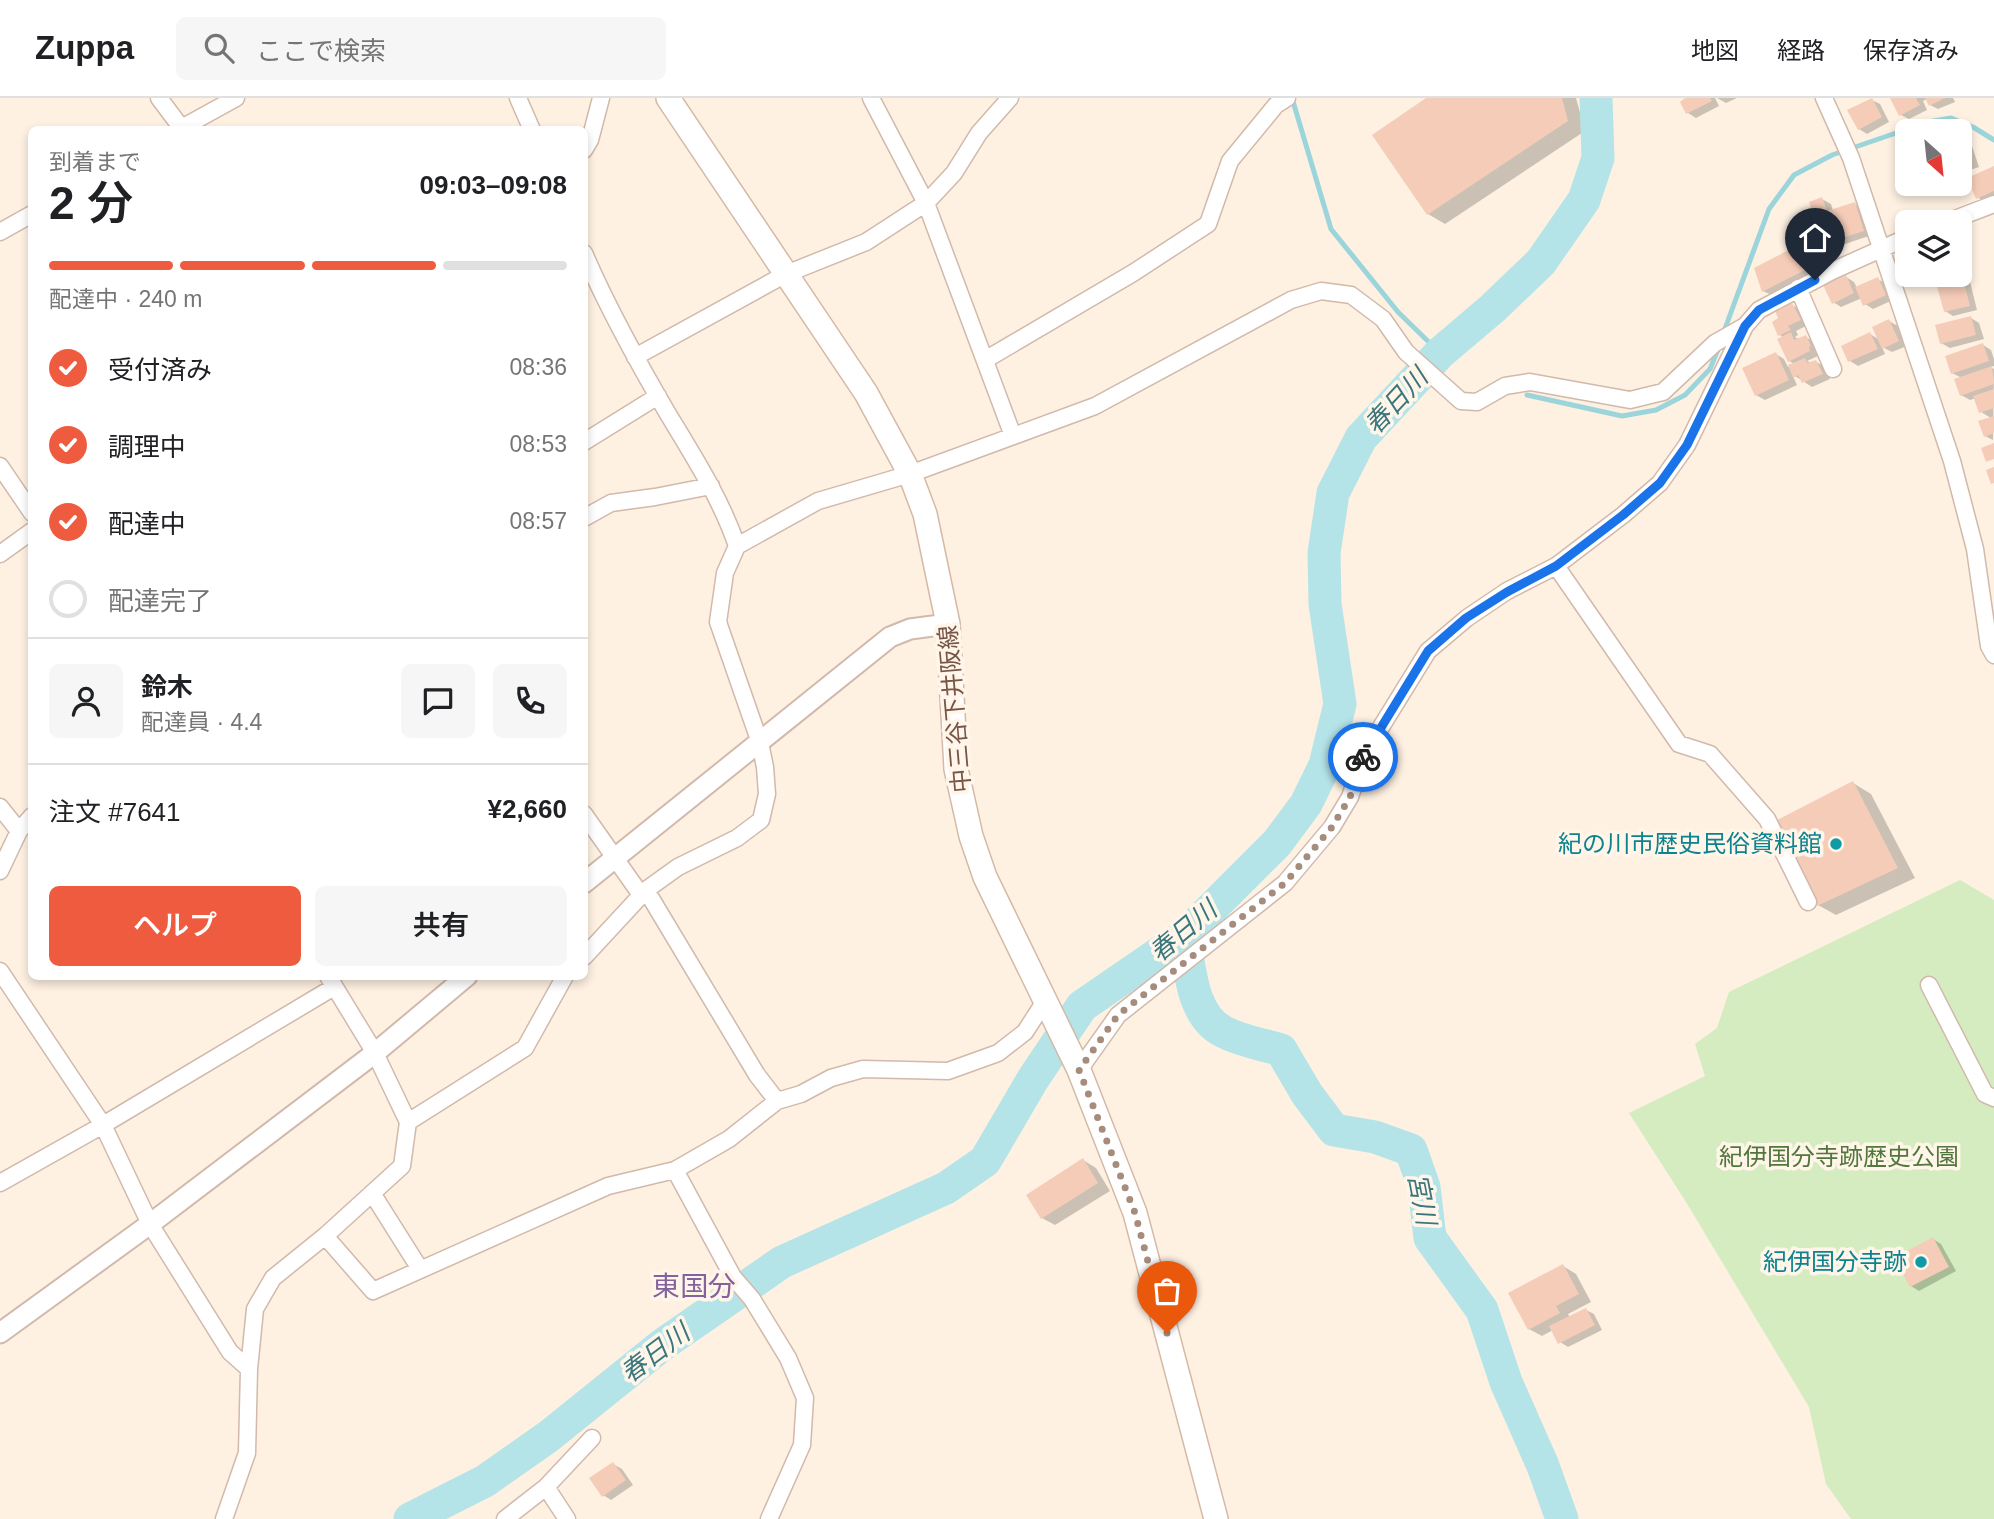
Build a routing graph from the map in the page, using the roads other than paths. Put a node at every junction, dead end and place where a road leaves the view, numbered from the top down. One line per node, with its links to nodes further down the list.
1 (159, 98): 10 (street)
2 (236, 98): 11 (street)
3 (518, 98): 12 (street)
4 (601, 98): 13 (street)
5 (668, 98): 22 (main road, 中三谷下井阪線)
6 (871, 98): 14 (street)
7 (1010, 98): 14 (street)
8 (1824, 98): 20 (street)
9 (1282, 102): 26 (street)
10 (179, 126)
11 (186, 126)
12 (530, 126)
13 (588, 143)
14 (926, 203): 22 (street); 26 (street)
15 (1994, 205): 16 (street)
16 (1972, 213)
17 (28, 216): 18 (street)
18 (0, 232)
19 (1895, 242): 20 (street)
20 (1881, 247): 23 (street); 41 (street)
21 (588, 262): 25 (street)
22 (786, 274): 25 (street); 32 (main road, 中三谷下井阪線)
23 (1798, 288): 24 (street); 27 (street)
24 (1745, 326): 29 (street); 39 (street)
25 (635, 357): 28 (street)
26 (985, 360): 29 (street)
27 (1833, 369)
28 (658, 396): 30 (street); 33 (street)
29 (1013, 436): 32 (street)
30 (588, 440)
31 (0, 466): 34 (street)
32 (910, 474): 37 (street); 40 (main road, 中三谷下井阪線)
33 (711, 486): 35 (street); 37 (street)
34 (28, 507)
35 (588, 516)
36 (28, 534): 38 (street)
37 (737, 546): 42 (street)
38 (0, 554)
39 (1556, 566): 51 (street); 60 (street)
40 (948, 624): 42 (street); 58 (main road, 中三谷下井阪線)
41 (1994, 655)
42 (760, 743): 47 (street); 50 (street)
43 (0, 807): 46 (street)
44 (588, 819): 47 (street)
45 (28, 821): 46 (street)
46 (19, 831): 48 (street)
47 (617, 858): 49 (street); 50 (street)
48 (0, 872)
49 (588, 880)
50 (643, 893): 52 (street); 62 (street)
51 (1808, 902)
52 (588, 953)
53 (0, 971): 64 (street)
54 (462, 980): 59 (street)
55 (563, 980): 63 (street)
56 (331, 982): 59 (street); 64 (street)
57 (1929, 985): 61 (street)
58 (1046, 1003): 60 (main road, 中三谷下井阪線); 62 (street)
59 (376, 1053): 63 (street); 68 (street)
60 (1076, 1063): 79 (main road, 中三谷下井阪線)
61 (1994, 1098)
62 (777, 1101): 65 (street)
63 (408, 1122): 67 (street)
64 (103, 1125): 66 (street); 68 (street)
65 (675, 1170): 70 (street); 78 (street)
66 (0, 1183)
67 (372, 1193): 69 (street); 70 (street)
68 (150, 1224): 71 (street); 72 (street)
69 (325, 1236): 70 (street); 72 (street)
70 (420, 1269)
71 (0, 1333)
72 (249, 1369): 75 (street)
73 (592, 1438): 74 (street)
74 (546, 1487): 76 (street); 77 (street)
75 (224, 1519)
76 (505, 1519)
77 (567, 1519)
78 (769, 1519)
79 (1216, 1519)

